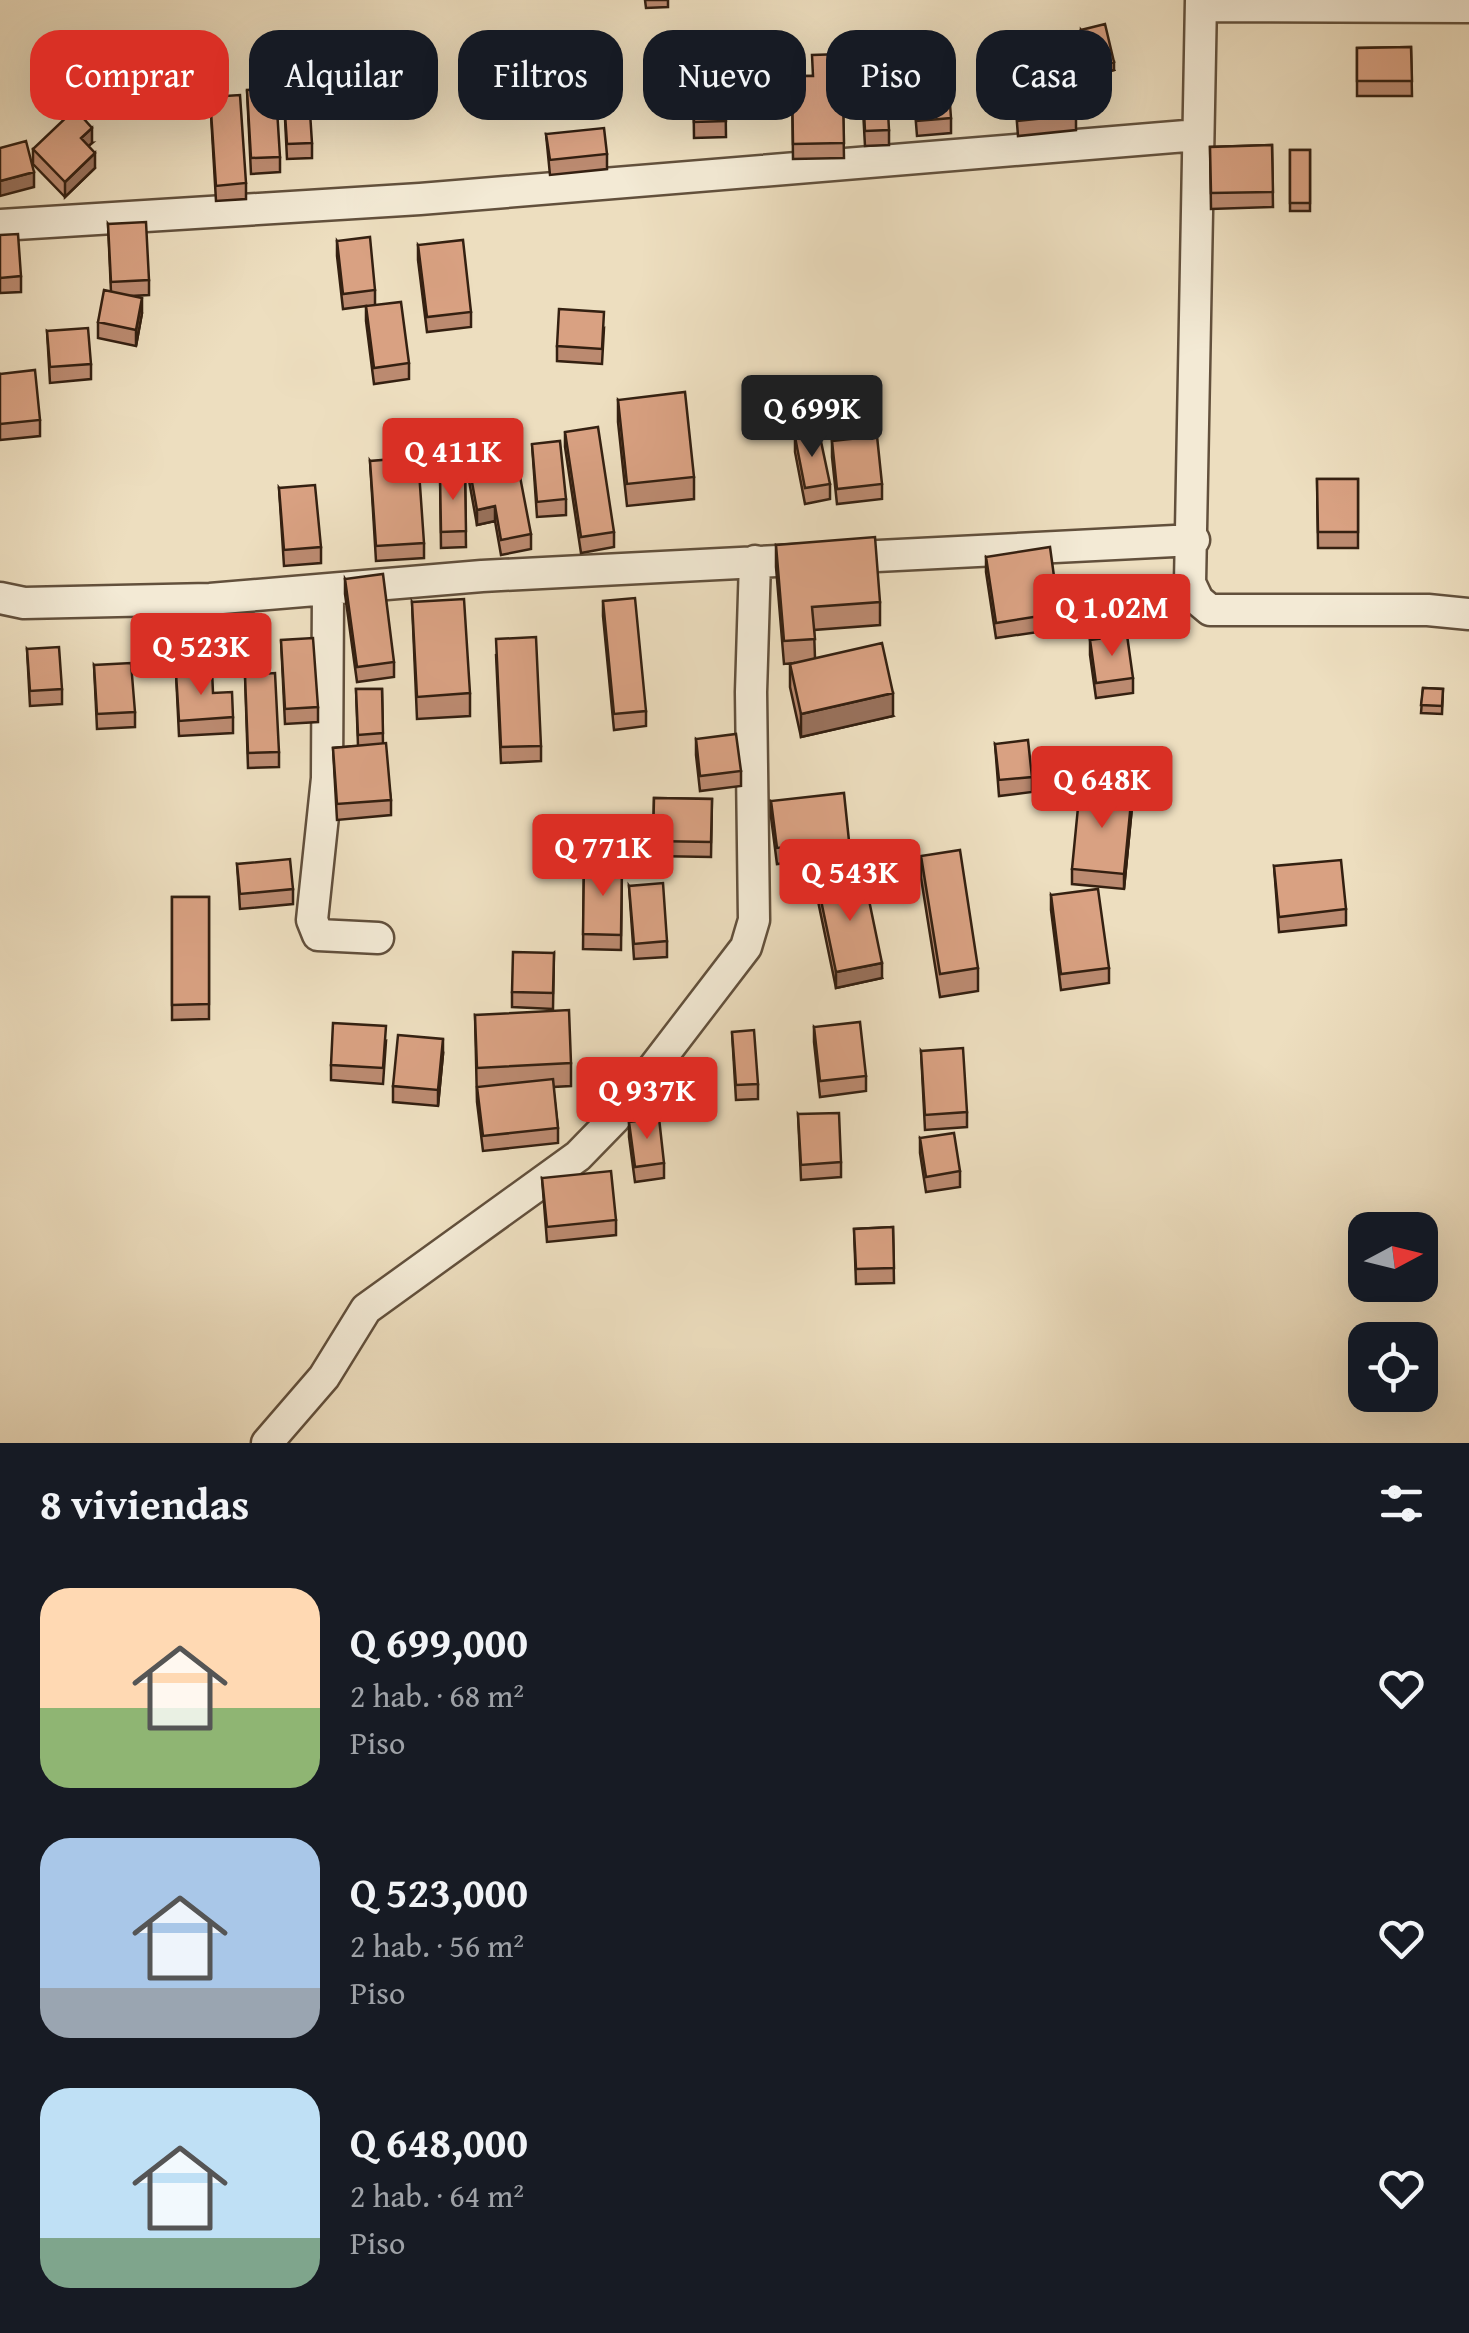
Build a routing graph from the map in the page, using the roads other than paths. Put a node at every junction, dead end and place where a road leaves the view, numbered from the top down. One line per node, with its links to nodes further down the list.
1 (1201, 3): 2 (street); 3 (street)
2 (1469, 7)
3 (1198, 135): 4 (street); 5 (street)
4 (0, 225)
5 (1194, 540): 6 (street); 9 (street)
6 (755, 560): 7 (street); 11 (street)
7 (328, 592): 8 (street); 10 (street)
8 (0, 598)
9 (1469, 614)
10 (378, 938)
11 (267, 1443)

